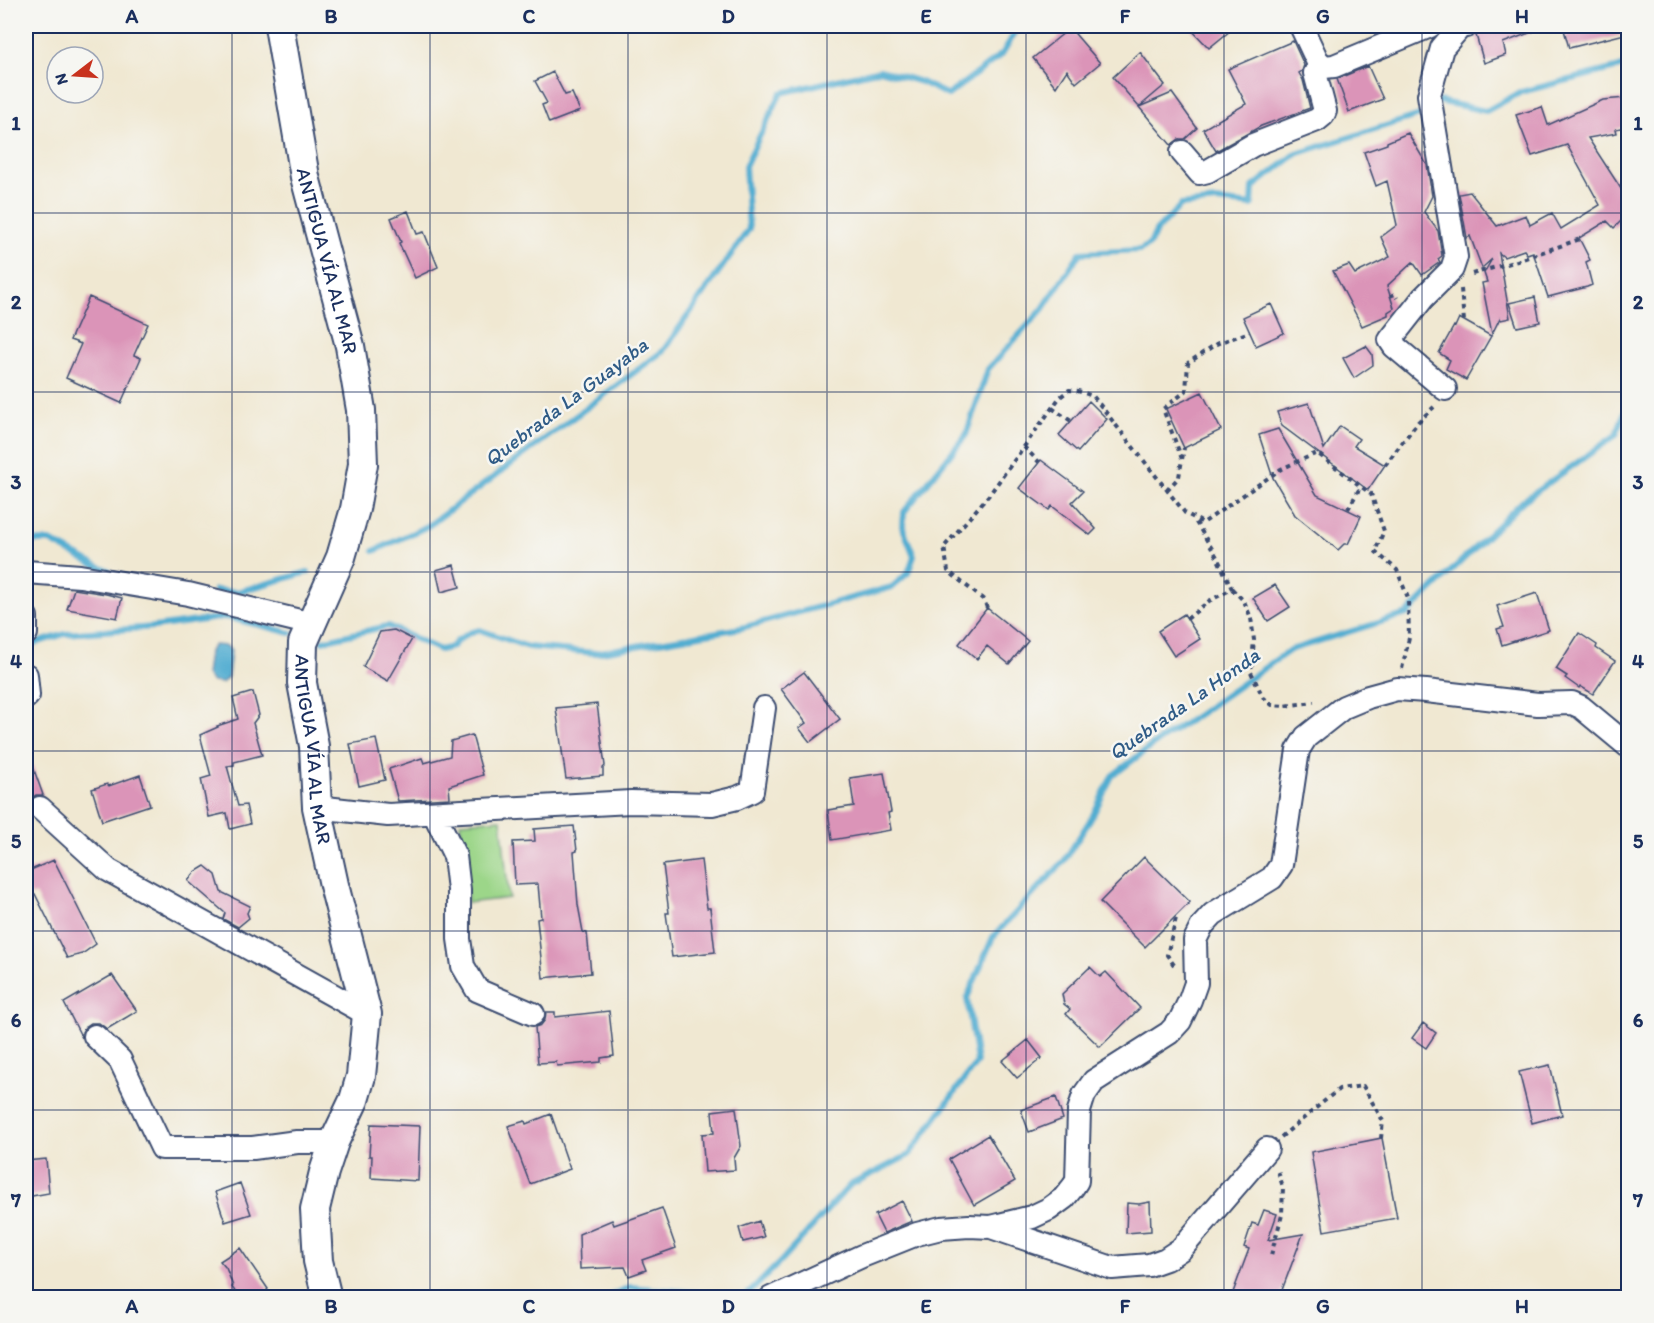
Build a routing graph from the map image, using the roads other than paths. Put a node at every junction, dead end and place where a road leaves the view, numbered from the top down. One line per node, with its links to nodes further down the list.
1 (279, 26): 10 (main road, ANTIGUA VÍA AL MAR)
2 (1301, 26): 5 (street)
3 (1432, 26): 4 (street); 5 (street)
4 (1463, 26): 7 (street)
5 (1322, 65): 6 (street)
6 (1182, 152)
7 (1445, 389)
8 (26, 572): 10 (street)
9 (26, 617): 11 (street)
10 (312, 624): 16 (main road, ANTIGUA VÍA AL MAR)
11 (26, 633)
12 (26, 675): 13 (street)
13 (26, 697)
14 (764, 708): 18 (street)
15 (1629, 746): 24 (street)
16 (317, 807): 18 (street); 19 (main road, ANTIGUA VÍA AL MAR)
17 (40, 808): 19 (street)
18 (434, 813): 20 (street)
19 (367, 1014): 22 (main road, ANTIGUA VÍA AL MAR)
20 (533, 1014)
21 (95, 1036): 22 (street)
22 (334, 1142): 25 (main road, ANTIGUA VÍA AL MAR)
23 (1267, 1149): 24 (street)
24 (991, 1227): 26 (street)
25 (327, 1298)
26 (771, 1298)

